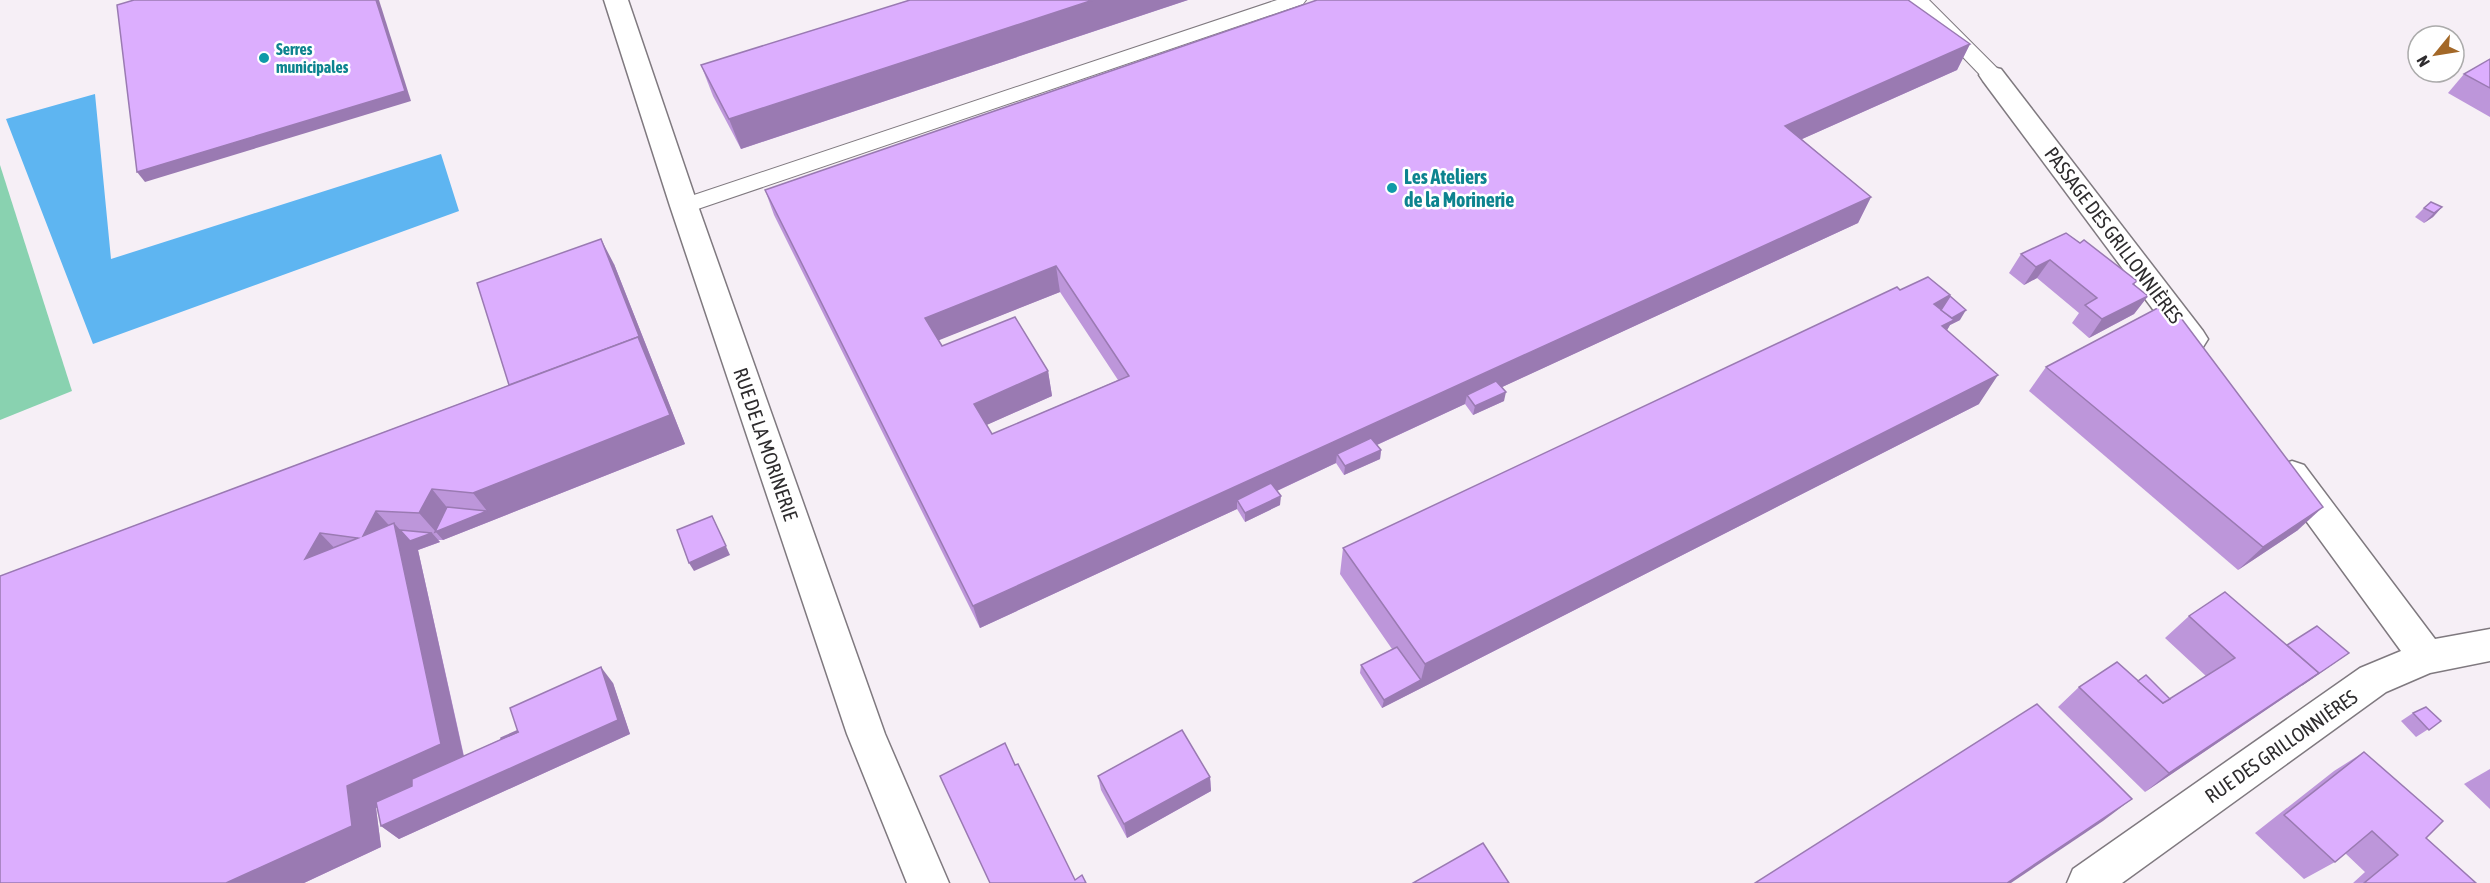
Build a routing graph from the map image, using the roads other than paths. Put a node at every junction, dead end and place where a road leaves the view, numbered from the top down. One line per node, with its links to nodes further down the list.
1 (616, 0): 5 (street, RUE DE LA MORINERIE)
2 (1296, 0): 5 (lane)
3 (1918, 0): 4 (lane)
4 (1992, 75): 6 (street, PASSAGE DES GRILLONNIÈRES)
5 (684, 206): 10 (street, RUE DE LA MORINERIE)
6 (2209, 362)
7 (2272, 448): 9 (street)
8 (2490, 645): 9 (street, RUE DES GRILLONNIÈRES)
9 (2427, 657): 11 (street, RUE DES GRILLONNIÈRES)
10 (928, 883)
11 (2088, 883)

